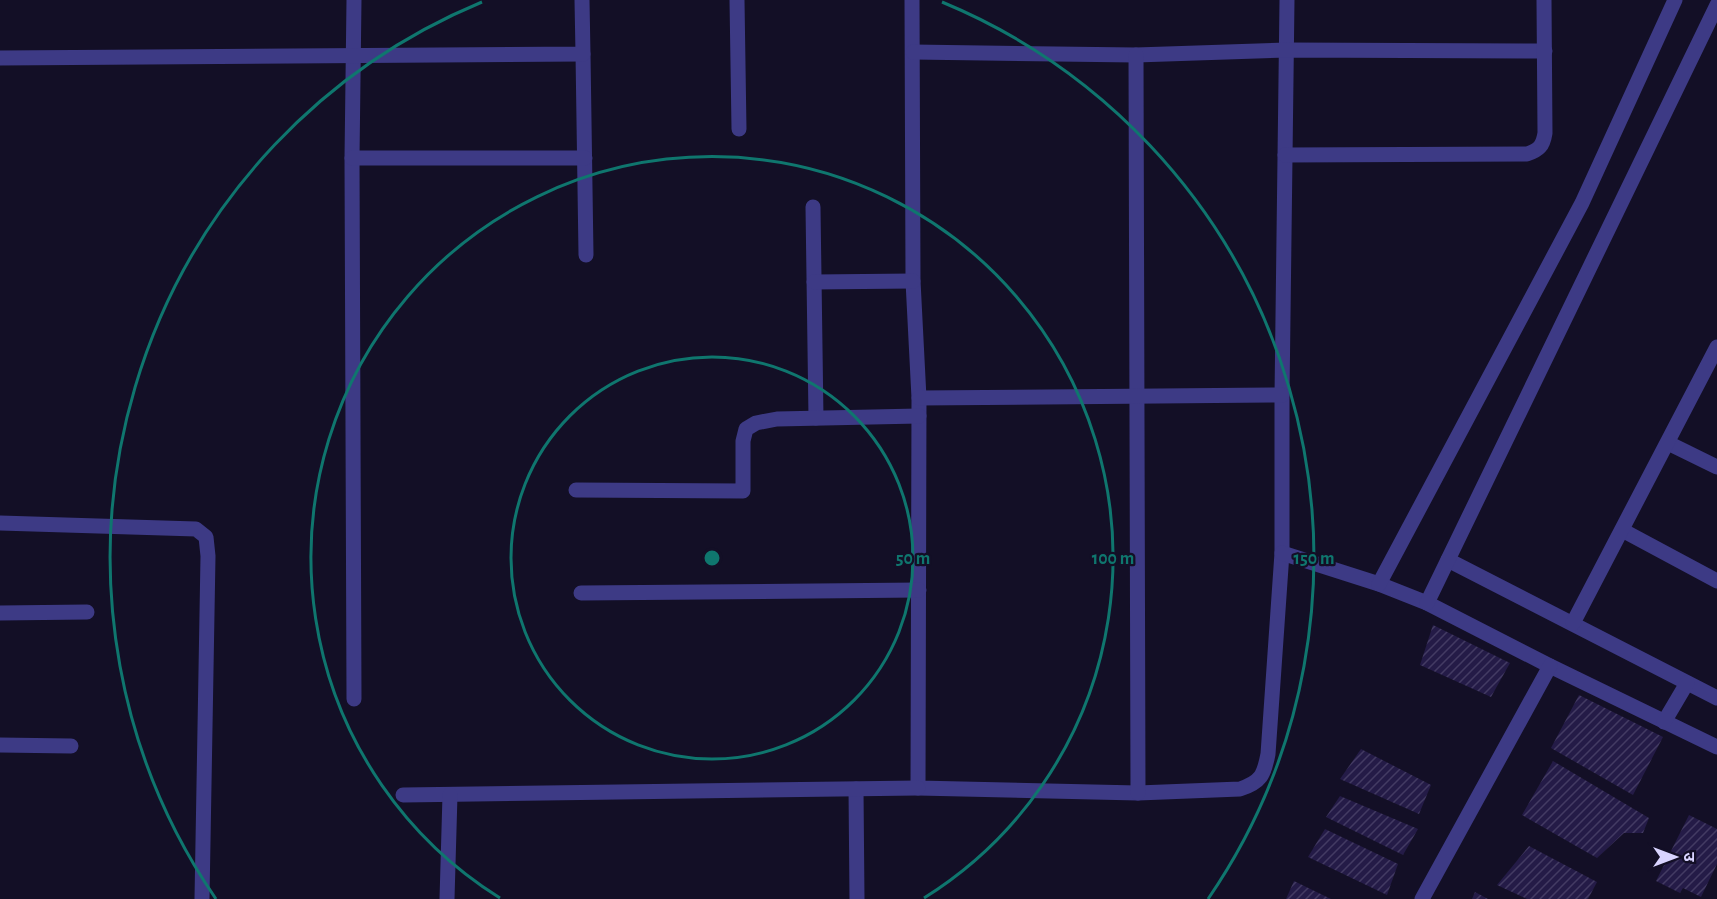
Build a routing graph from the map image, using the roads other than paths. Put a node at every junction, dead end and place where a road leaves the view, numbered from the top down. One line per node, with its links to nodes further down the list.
1 (354, 0): 14 (street)
2 (582, 0): 12 (street)
3 (737, 0): 16 (street)
4 (912, 0): 11 (street)
5 (1287, 0): 9 (street)
6 (1544, 0): 10 (street)
7 (1675, 0): 38 (street)
8 (1717, 4): 36 (street)
9 (1287, 50): 10 (street); 13 (street); 17 (street)
10 (1545, 51): 17 (street)
11 (913, 52): 13 (street); 22 (street)
12 (583, 54): 14 (street); 19 (street)
13 (1136, 55): 26 (street)
14 (354, 56): 15 (street); 18 (street)
15 (0, 58)
16 (739, 129)
17 (1285, 155): 25 (street)
18 (352, 159): 19 (street); 48 (street)
19 (585, 159): 21 (street)
20 (813, 207): 23 (street)
21 (586, 255)
22 (914, 281): 23 (street); 27 (street)
23 (814, 282): 29 (street)
24 (1717, 347): 30 (street)
25 (1282, 395): 26 (street); 35 (street)
26 (1138, 397): 27 (street); 55 (street)
27 (919, 398): 28 (street)
28 (919, 417): 29 (street); 39 (street)
29 (816, 418): 32 (street)
30 (1668, 443): 31 (street); 34 (street)
31 (1717, 468)
32 (576, 490)
33 (0, 523): 58 (street)
34 (1622, 530): 37 (street); 44 (street)
35 (1282, 553): 38 (street); 55 (street)
36 (1448, 560): 41 (street); 44 (street)
37 (1717, 581)
38 (1378, 584): 41 (street)
39 (919, 590): 40 (street); 53 (street)
40 (580, 593)
41 (1427, 603): 45 (street)
42 (87, 612): 43 (street)
43 (0, 613)
44 (1573, 623): 46 (street)
45 (1550, 666): 49 (street); 61 (street)
46 (1688, 682): 47 (street); 49 (street)
47 (1717, 698)
48 (354, 699)
49 (1664, 722): 52 (street)
50 (0, 746): 51 (street)
51 (71, 746)
52 (1717, 747)
53 (918, 788): 54 (street); 55 (street)
54 (856, 789): 57 (street); 60 (street)
55 (1138, 793)
56 (403, 795): 57 (street)
57 (450, 795): 59 (street)
58 (202, 899)
59 (447, 899)
60 (857, 899)
61 (1422, 899)

